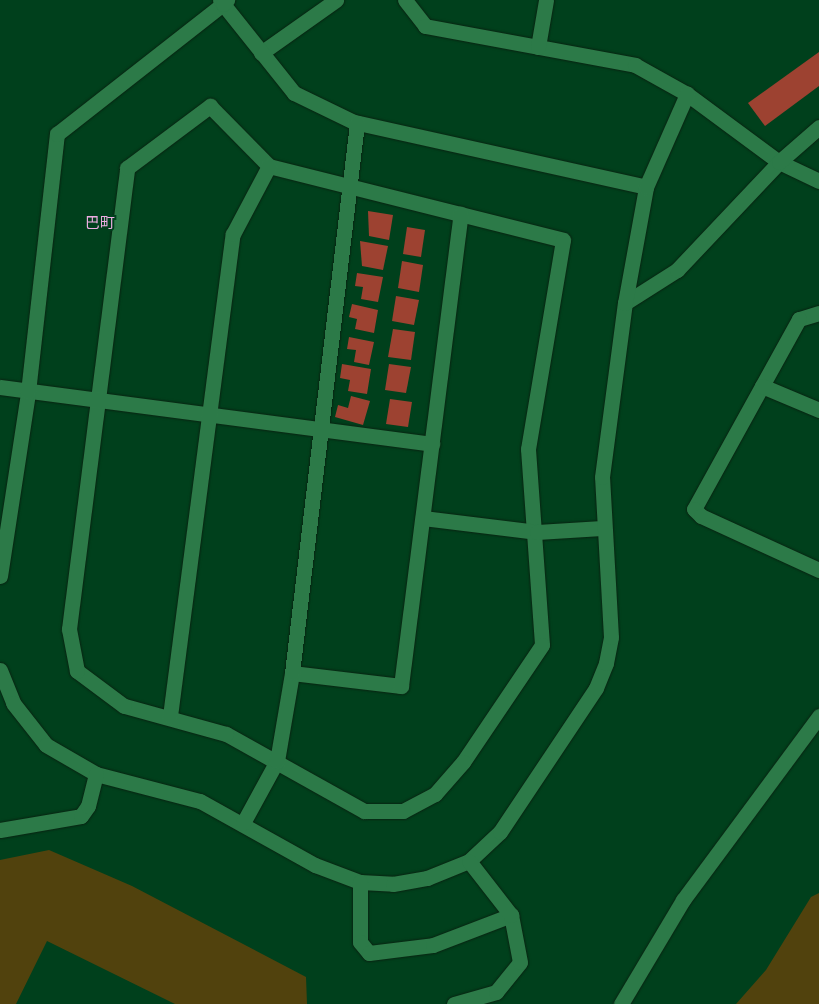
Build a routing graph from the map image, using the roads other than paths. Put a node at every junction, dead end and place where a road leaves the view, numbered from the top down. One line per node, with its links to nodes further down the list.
1 (336, 0): 6 (street)
2 (405, 0): 5 (street)
3 (546, 0): 5 (street)
4 (223, 1): 6 (street); 20 (street)
5 (538, 47): 7 (street)
6 (261, 53): 8 (street)
7 (687, 94): 10 (street); 13 (street)
8 (357, 123): 13 (street); 14 (street)
9 (819, 127): 10 (street)
10 (779, 162): 12 (street); 16 (street)
11 (269, 166): 14 (street); 21 (street); 23 (street)
12 (819, 181)
13 (646, 187): 16 (street)
14 (350, 188): 15 (street); 24 (street)
15 (461, 214): 25 (street); 28 (street)
16 (625, 303): 27 (street)
17 (819, 313): 18 (street)
18 (762, 386): 22 (street); 29 (street)
19 (0, 387): 20 (street)
20 (28, 392): 21 (street); 30 (street)
21 (99, 401): 23 (street); 33 (street)
22 (819, 410)
23 (208, 415): 24 (street); 33 (street)
24 (321, 430): 25 (street); 32 (street)
25 (432, 444): 26 (street)
26 (423, 518): 28 (street); 32 (street)
27 (602, 528): 28 (street); 39 (street)
28 (537, 532): 35 (street)
29 (819, 570)
30 (0, 576)
31 (0, 670): 36 (street)
32 (292, 674): 35 (street)
33 (170, 716): 35 (street)
34 (819, 716): 43 (street)
35 (277, 761): 37 (street)
36 (96, 774): 37 (street); 38 (street)
37 (243, 823): 40 (street)
38 (0, 830)
39 (469, 861): 40 (street); 41 (street)
40 (360, 882): 41 (street)
41 (511, 914): 42 (street)
42 (454, 1004)
43 (621, 1004)

